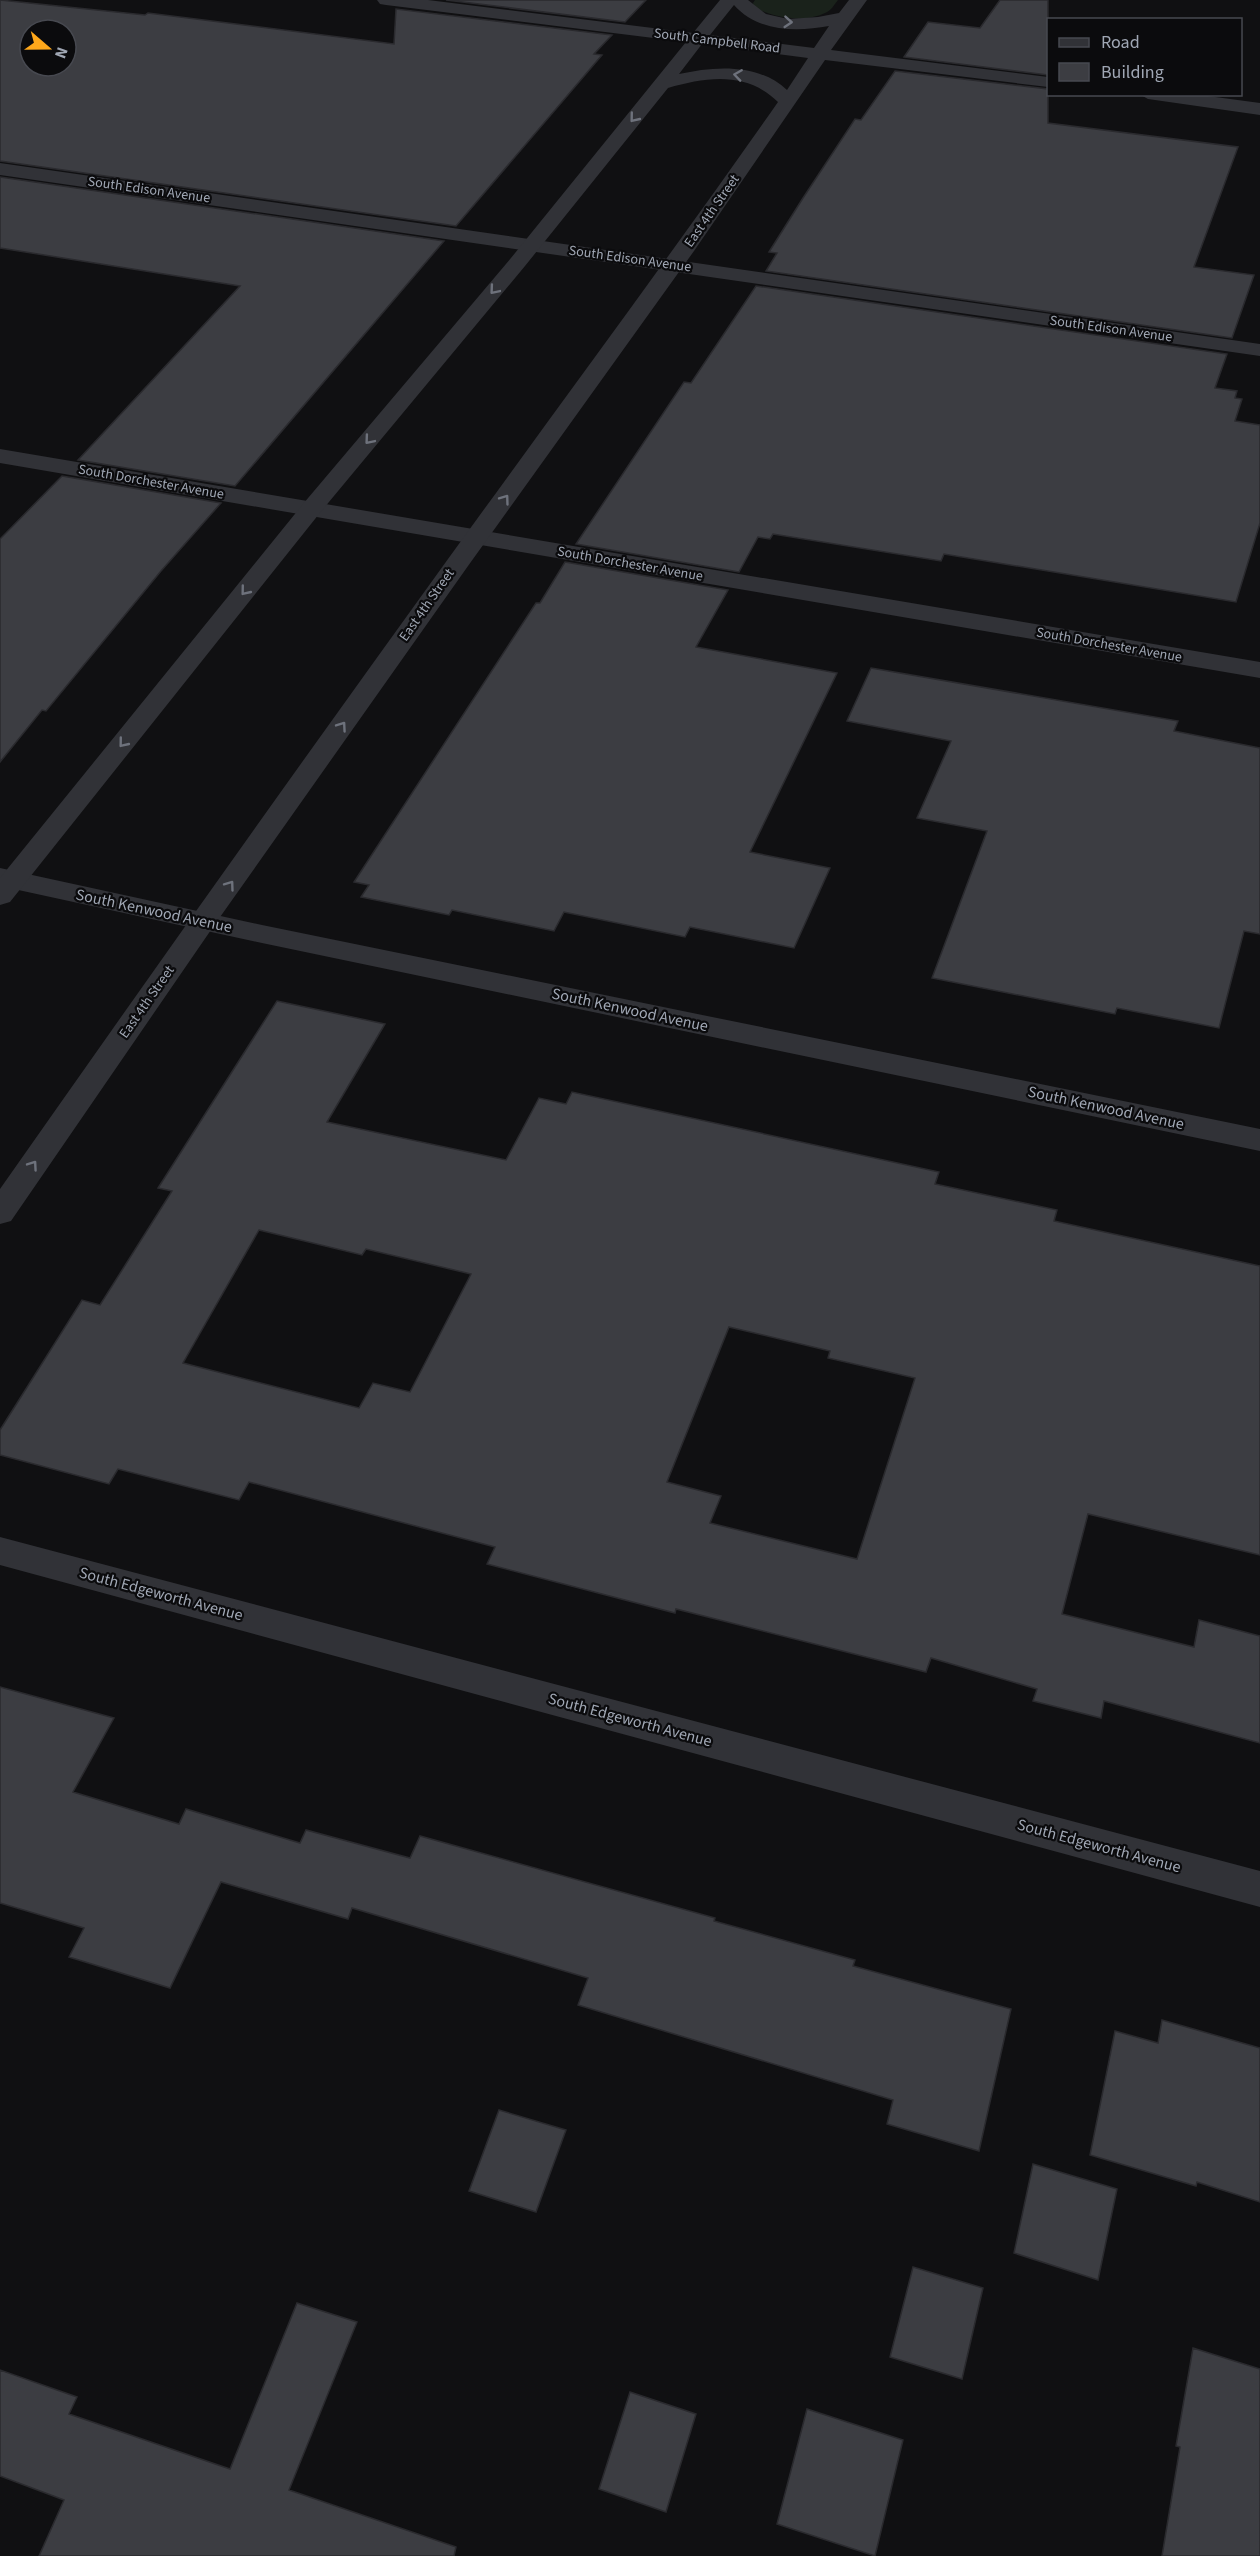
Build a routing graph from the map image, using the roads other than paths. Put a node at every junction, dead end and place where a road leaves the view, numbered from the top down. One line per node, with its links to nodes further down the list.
1 (386, 0): 6 (street, South Campbell Road)
2 (729, 0): 6 (street)
3 (739, 0): 5 (street, one-way to 5)
4 (858, 0): 5 (street, East 4th Street)
5 (844, 17): 7 (street, East 4th Street)
6 (696, 38): 7 (street, South Campbell Road); 9 (street)
7 (819, 54): 8 (street, South Campbell Road); 11 (street, East 4th Street)
8 (1047, 82)
9 (662, 84): 11 (street, one-way to 9); 14 (street, one-way to 14)
10 (1163, 96): 12 (street)
11 (788, 101): 15 (street, East 4th Street)
12 (1260, 109)
13 (0, 169): 14 (street, South Edison Avenue)
14 (530, 245): 15 (street, South Edison Avenue); 18 (street, one-way to 18)
15 (674, 264): 16 (street, South Edison Avenue); 19 (street, East 4th Street, one-way to 15)
16 (1260, 350)
17 (0, 456): 18 (street, South Dorchester Avenue)
18 (311, 509): 19 (street, South Dorchester Avenue); 21 (street, one-way to 21)
19 (476, 538): 20 (street, South Dorchester Avenue); 22 (street, East 4th Street, one-way to 19)
20 (1260, 670)
21 (4, 884): 22 (street, South Kenwood Avenue)
22 (203, 921): 23 (street, South Kenwood Avenue); 24 (street, East 4th Street, one-way to 22)
23 (1260, 1140)
24 (0, 1213)
25 (0, 1551): 26 (street, South Edgeworth Avenue)
26 (1260, 1889)

